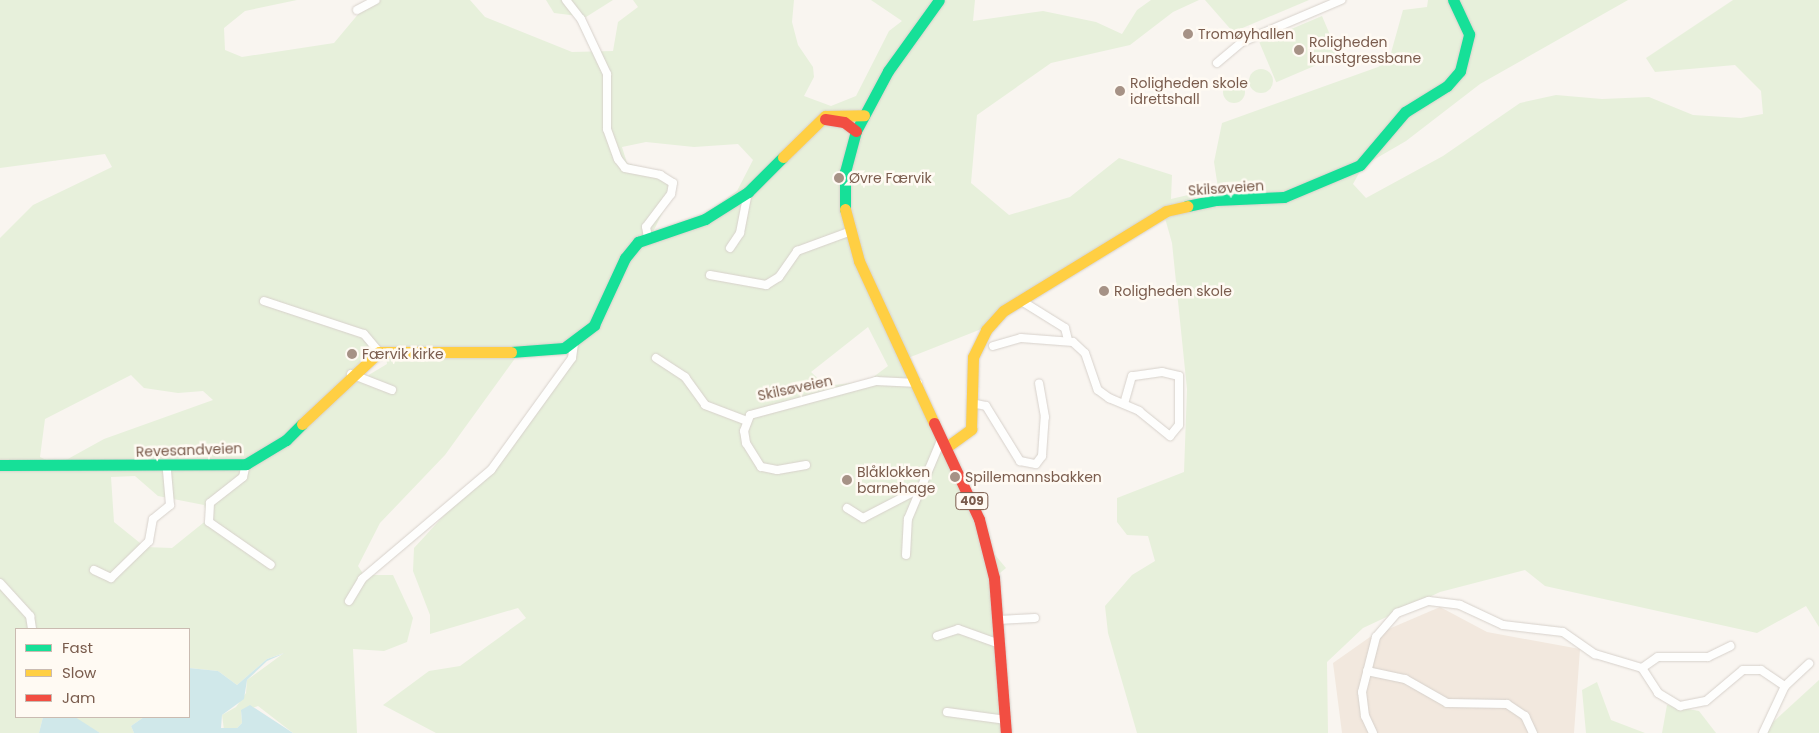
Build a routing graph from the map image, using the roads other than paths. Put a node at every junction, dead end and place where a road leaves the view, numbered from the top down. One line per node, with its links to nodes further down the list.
1 (376, 0): 6 (street)
2 (566, 0): 13 (street)
3 (939, 0): 8 (main road, 409)
4 (1341, 0): 7 (street)
5 (1454, 0): 16 (main road, Skilsøveien)
6 (357, 10)
7 (1217, 63)
8 (864, 115): 9 (main road); 10 (main road, 409)
9 (820, 120): 10 (main road); 11 (main road)
10 (856, 131): 12 (main road, 409)
11 (748, 192): 13 (main road); 14 (street)
12 (849, 232): 15 (street); 24 (main road, 409)
13 (648, 237): 19 (main road)
14 (730, 248)
15 (710, 275)
16 (1020, 300): 18 (street); 27 (main road, Skilsøveien)
17 (264, 301): 21 (street)
18 (1068, 340): 20 (street); 28 (street)
19 (574, 343): 21 (main road); 41 (street)
20 (993, 346)
21 (379, 352): 23 (main road, Revesandveien)
22 (656, 358): 29 (street)
23 (350, 374): 26 (street); 31 (main road, Revesandveien)
24 (918, 383): 29 (street, Skilsøveien); 30 (main road, 409)
25 (1039, 384): 27 (street)
26 (392, 390)
27 (971, 403): 30 (main road, Skilsøveien)
28 (1124, 404): 28 (street)
29 (747, 421): 33 (street)
30 (945, 441): 35 (street); 43 (main road, 409)
31 (246, 464): 34 (main road, Revesandveien); 38 (street)
32 (0, 465): 34 (main road, Revesandveien)
33 (806, 465)
34 (167, 467): 39 (street)
35 (920, 489): 36 (street); 37 (street)
36 (847, 508)
37 (906, 555)
38 (270, 565)
39 (94, 570)
40 (0, 583): 44 (street)
41 (349, 601)
42 (1036, 618): 43 (street)
43 (998, 620): 46 (main road, 409)
44 (32, 628)
45 (936, 636): 46 (street)
46 (1000, 644): 53 (main road, 409)
47 (1731, 646): 49 (street)
48 (1809, 664): 51 (street)
49 (1642, 668): 50 (street); 51 (street)
50 (1367, 671): 55 (street); 56 (street)
51 (1785, 686): 57 (street)
52 (946, 712): 53 (street)
53 (1006, 720): 54 (main road, 409)
54 (1006, 733)
55 (1374, 733)
56 (1533, 733)
57 (1763, 733)

